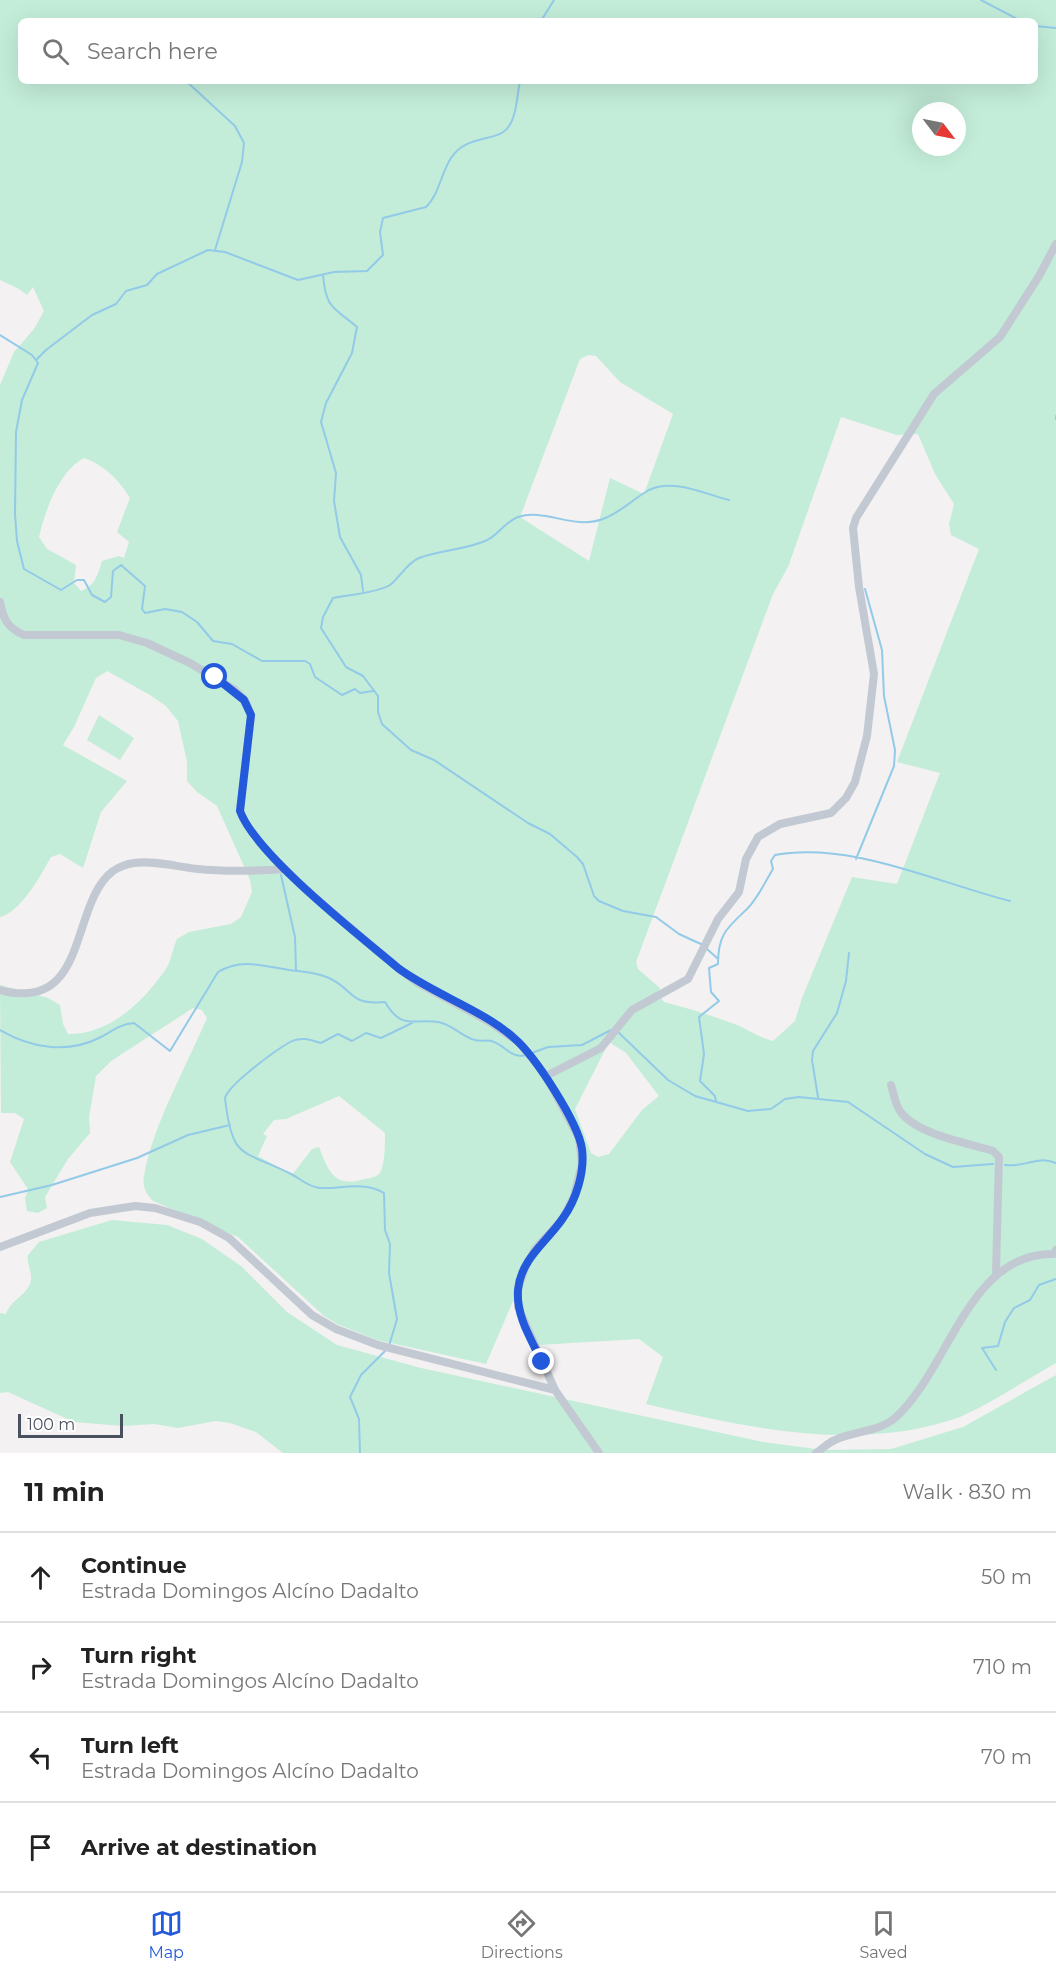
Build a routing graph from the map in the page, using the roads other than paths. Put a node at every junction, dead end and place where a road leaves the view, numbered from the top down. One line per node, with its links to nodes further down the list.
1 (1056, 244): 5 (street)
2 (0, 602): 3 (street)
3 (285, 869): 4 (street); 5 (street)
4 (0, 990)
5 (546, 1076): 10 (street)
6 (891, 1085): 9 (street)
7 (0, 1247): 10 (street)
8 (1055, 1252): 9 (street)
9 (996, 1273): 12 (street)
10 (555, 1390): 11 (street)
11 (599, 1453)
12 (816, 1453)

